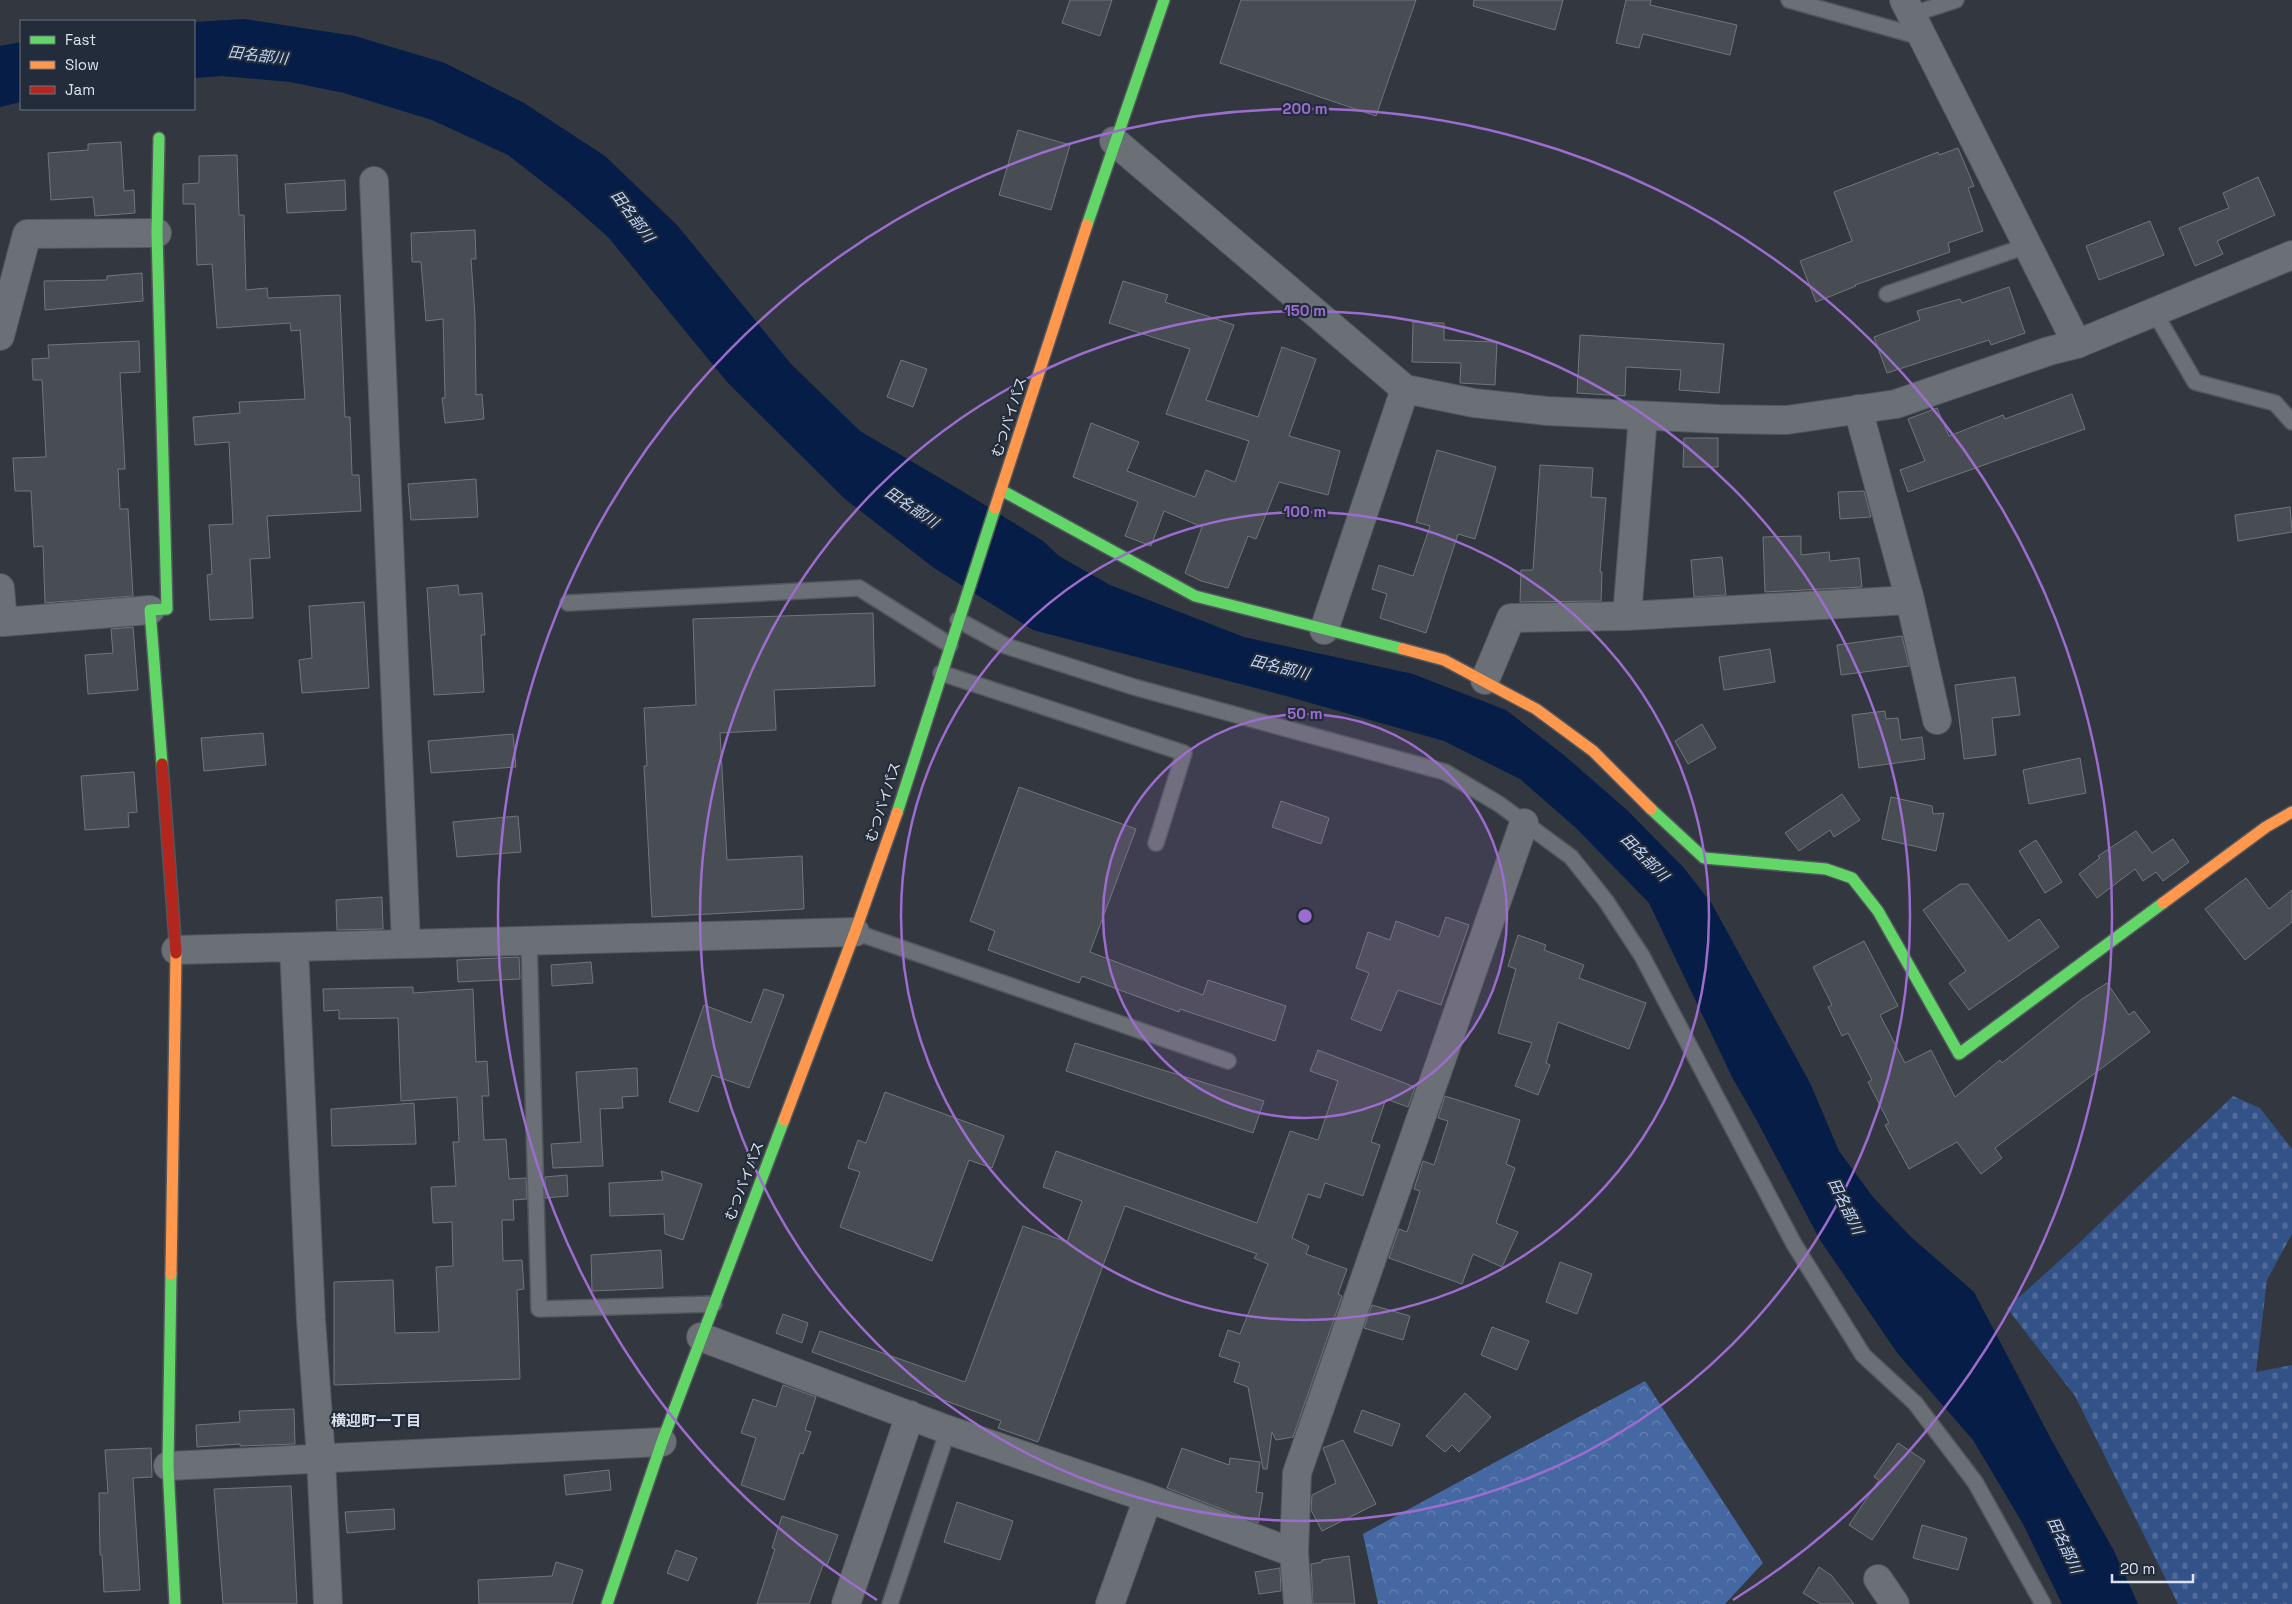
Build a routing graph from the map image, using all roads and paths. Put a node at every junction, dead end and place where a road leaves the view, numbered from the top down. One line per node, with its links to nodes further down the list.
1 (1164, 0): 6 (main road, むつバイパス)
2 (1789, 0): 4 (lane)
3 (1956, 0): 4 (lane)
4 (1911, 18): 9 (street)
5 (158, 138): 8 (main road)
6 (1114, 141): 15 (street); 19 (main road, むつバイパス)
7 (374, 181): 36 (street)
8 (157, 233): 13 (street); 23 (main road)
9 (2029, 245): 11 (lane); 14 (street)
10 (2292, 256): 12 (street)
11 (1887, 294)
12 (2155, 313): 14 (street); 18 (lane)
13 (0, 336)
14 (2077, 344): 16 (street)
15 (1405, 389): 17 (street); 26 (street)
16 (1858, 409): 17 (street); 21 (street)
17 (1644, 416): 24 (street)
18 (2292, 422)
19 (1001, 490): 25 (main road, むつバイパス); 26 (main road)
20 (0, 588): 23 (street)
21 (1910, 600): 24 (street); 30 (street)
22 (568, 603): 27 (lane)
23 (150, 610): 38 (main road)
24 (1627, 616): 29 (street)
25 (958, 620): 27 (main road, むつバイパス); 32 (lane)
26 (1324, 630): 29 (main road)
27 (950, 645): 28 (main road, むつバイパス)
28 (941, 673): 33 (lane); 34 (main road, むつバイパス)
29 (1485, 680): 31 (main road)
30 (1936, 720)
31 (2292, 812)
32 (1524, 823): 48 (street); 58 (lane)
33 (1156, 843)
34 (855, 932): 35 (street); 39 (lane); 40 (main road, むつバイパス)
35 (528, 941): 36 (street); 40 (lane)
36 (406, 944): 37 (street)
37 (294, 947): 38 (street); 45 (street)
38 (176, 950): 46 (main road)
39 (1228, 1061)
40 (714, 1304): 41 (main road, むつバイパス)
41 (701, 1337): 42 (street); 44 (main road, むつバイパス)
42 (910, 1415): 43 (street); 53 (street)
43 (948, 1430): 47 (street); 54 (lane)
44 (662, 1442): 45 (street); 52 (main road, むつバイパス)
45 (321, 1458): 46 (street); 51 (street)
46 (168, 1466): 50 (main road)
47 (1148, 1498): 48 (street); 55 (street)
48 (1294, 1552): 56 (street)
49 (1878, 1579): 57 (street)
50 (175, 1604)
51 (328, 1604)
52 (607, 1604)
53 (846, 1604)
54 (890, 1604)
55 (1110, 1604)
56 (1298, 1604)
57 (1895, 1604)
58 (2043, 1604)

